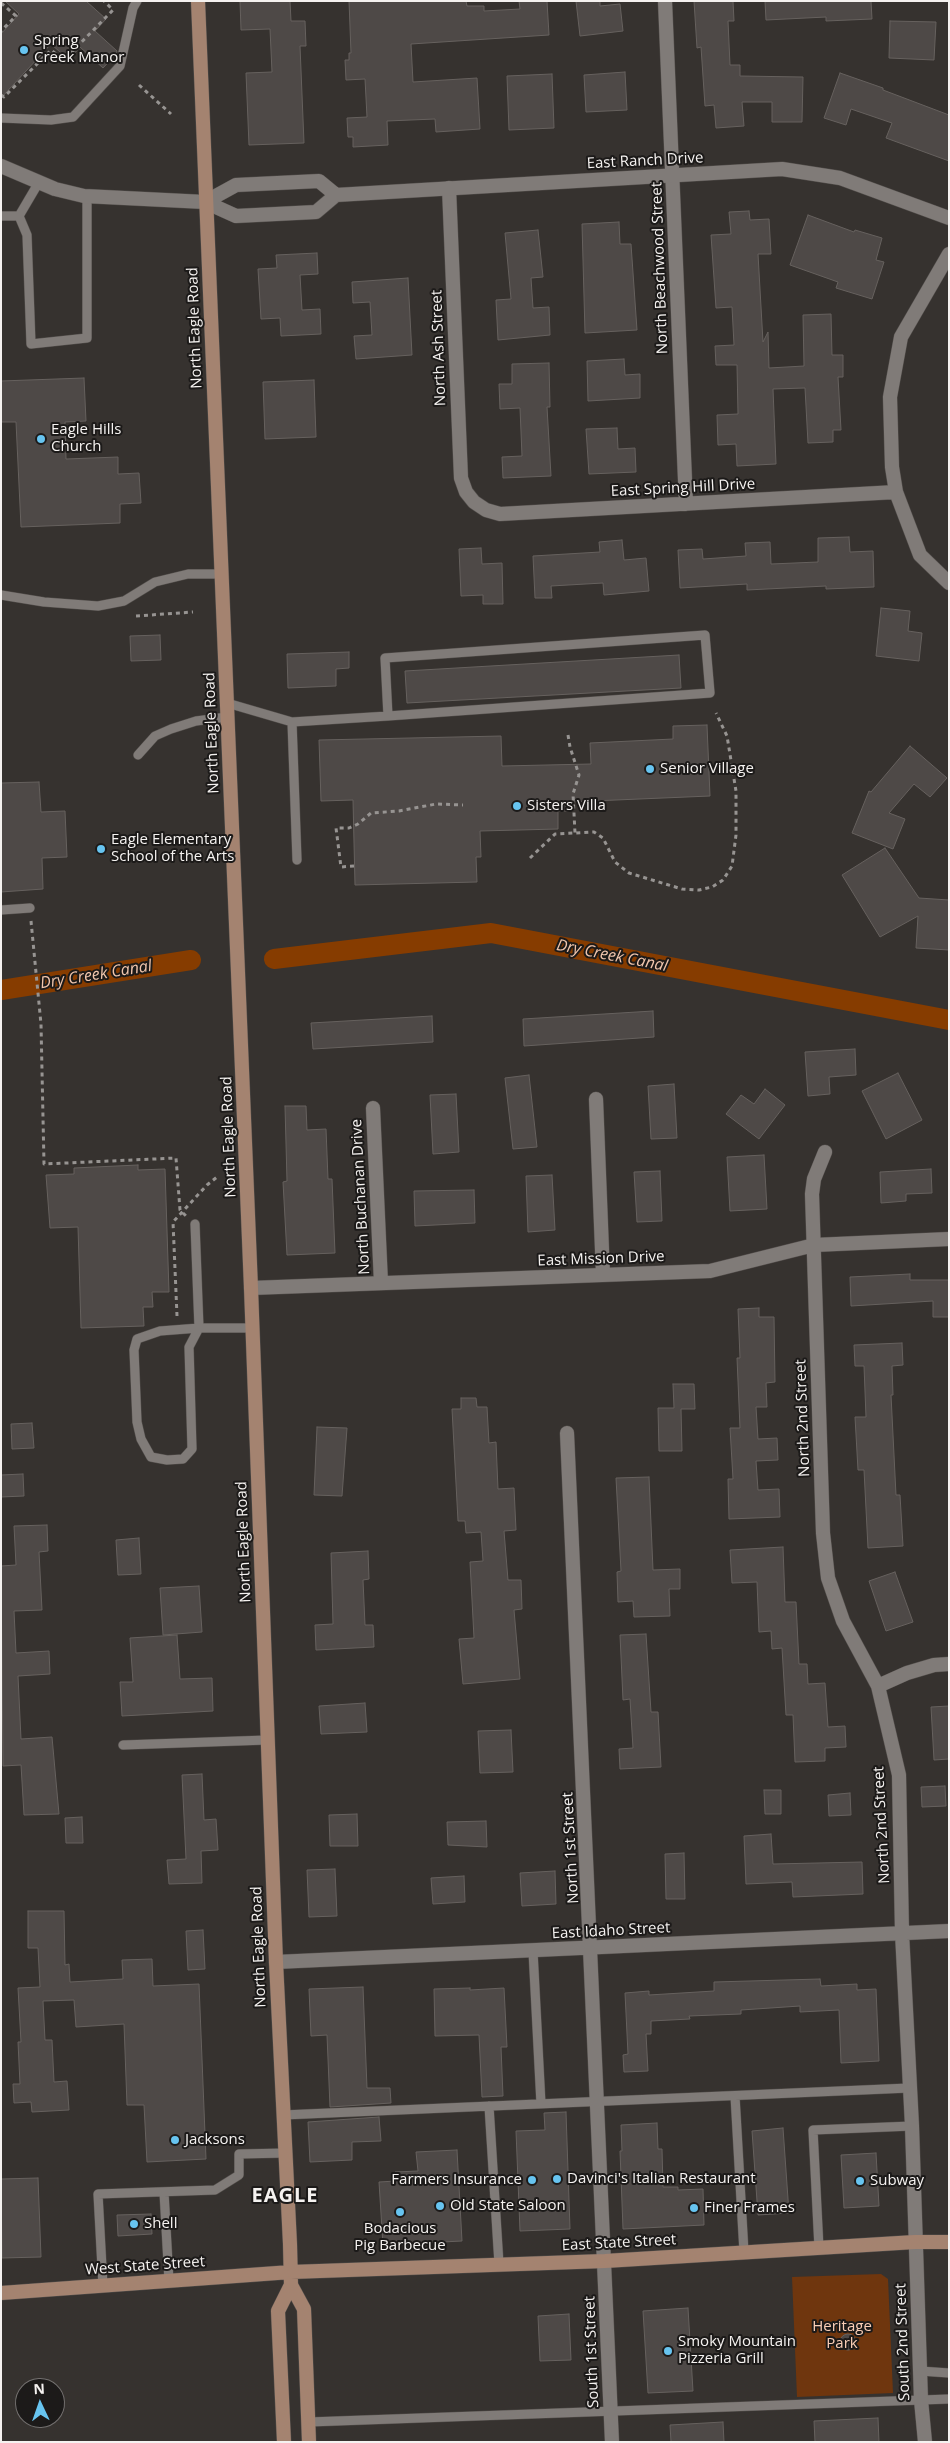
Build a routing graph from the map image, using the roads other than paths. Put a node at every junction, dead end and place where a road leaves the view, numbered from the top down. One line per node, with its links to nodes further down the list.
1 (137, 1): 4 (lane)
2 (198, 1): 11 (main road, North Eagle Road)
3 (665, 1): 6 (street, North Beachwood Street)
4 (1, 118)
5 (1, 166): 7 (street)
6 (673, 176): 8 (street, East Ranch Drive); 14 (street, East Ranch Drive); 18 (street, North Beachwood Street)
7 (38, 182): 10 (street); 13 (lane)
8 (449, 188): 9 (street, East Ranch Drive); 17 (street, North Ash Street)
9 (336, 195): 11 (street); 11 (street)
10 (87, 197): 11 (street); 13 (lane)
11 (206, 202): 19 (main road, North Eagle Road)
12 (1, 216): 13 (lane)
13 (19, 216)
14 (949, 218)
15 (949, 254): 16 (street)
16 (896, 492): 18 (street, East Spring Hill Drive); 20 (street)
17 (474, 502): 18 (street, East Spring Hill Drive)
18 (686, 504)
19 (221, 574): 21 (lane); 22 (main road, North Eagle Road)
20 (949, 583)
21 (1, 594)
22 (227, 703): 24 (main road, North Eagle Road); 25 (lane)
23 (388, 716): 23 (lane); 25 (lane)
24 (227, 717): 26 (lane); 38 (main road, North Eagle Road)
25 (292, 722): 27 (lane)
26 (138, 755)
27 (297, 860)
28 (30, 908): 29 (lane)
29 (1, 910)
30 (596, 1099): 36 (street)
31 (374, 1108): 37 (street, North Buchanan Drive)
32 (825, 1152): 35 (street, North 2nd Street)
33 (195, 1224): 39 (lane)
34 (949, 1239): 35 (street, East Mission Drive)
35 (814, 1245): 36 (street, East Mission Drive); 43 (street, North 2nd Street)
36 (603, 1275): 37 (street, East Mission Drive)
37 (381, 1283): 38 (street, East Mission Drive)
38 (251, 1288): 40 (main road, North Eagle Road)
39 (199, 1328): 39 (lane); 40 (lane)
40 (252, 1328): 44 (main road, North Eagle Road)
41 (567, 1433): 48 (street, North 1st Street)
42 (949, 1664): 43 (street)
43 (878, 1686): 47 (street, North 2nd Street)
44 (267, 1740): 45 (lane); 50 (main road, North Eagle Road)
45 (123, 1745)
46 (949, 1931): 47 (street, East Idaho Street)
47 (902, 1934): 48 (street, East Idaho Street); 51 (street, North 2nd Street)
48 (592, 1948): 49 (street, East Idaho Street); 53 (street, North 1st Street)
49 (534, 1951): 50 (street, East Idaho Street); 54 (lane)
50 (276, 1962): 56 (main road, North Eagle Road)
51 (909, 2088): 52 (lane); 57 (street, North 2nd Street)
52 (735, 2096): 53 (lane); 63 (lane)
53 (597, 2102): 54 (lane); 64 (street, North 1st Street)
54 (541, 2104): 55 (lane)
55 (489, 2106): 56 (lane); 65 (lane)
56 (283, 2115): 58 (main road, North Eagle Road)
57 (912, 2126): 60 (street, North 2nd Street); 62 (lane)
58 (286, 2153): 59 (lane); 66 (main road, North Eagle Road)
59 (164, 2192): 67 (lane); 68 (lane)
60 (915, 2242): 61 (main road, East State Street); 62 (main road, East State Street); 70 (street, South 2nd Street)
61 (949, 2242)
62 (818, 2248): 63 (main road, East State Street)
63 (744, 2252): 64 (main road, East State Street)
64 (605, 2260): 65 (main road, East State Street); 74 (street, South 1st Street)
65 (499, 2264): 66 (main road, East State Street)
66 (291, 2278): 67 (main road, West State Street); 75 (main road); 76 (main road)
67 (169, 2281): 68 (main road, West State Street)
68 (104, 2286): 69 (main road, West State Street)
69 (1, 2293)
70 (920, 2371): 71 (lane); 73 (street, South 2nd Street)
71 (949, 2373)
72 (949, 2399): 73 (lane)
73 (921, 2400): 74 (lane); 79 (street, South 2nd Street)
74 (611, 2411): 75 (lane); 78 (street, South 1st Street)
75 (309, 2422): 77 (main road)
76 (284, 2442)
77 (309, 2442)
78 (612, 2442)
79 (925, 2442)

